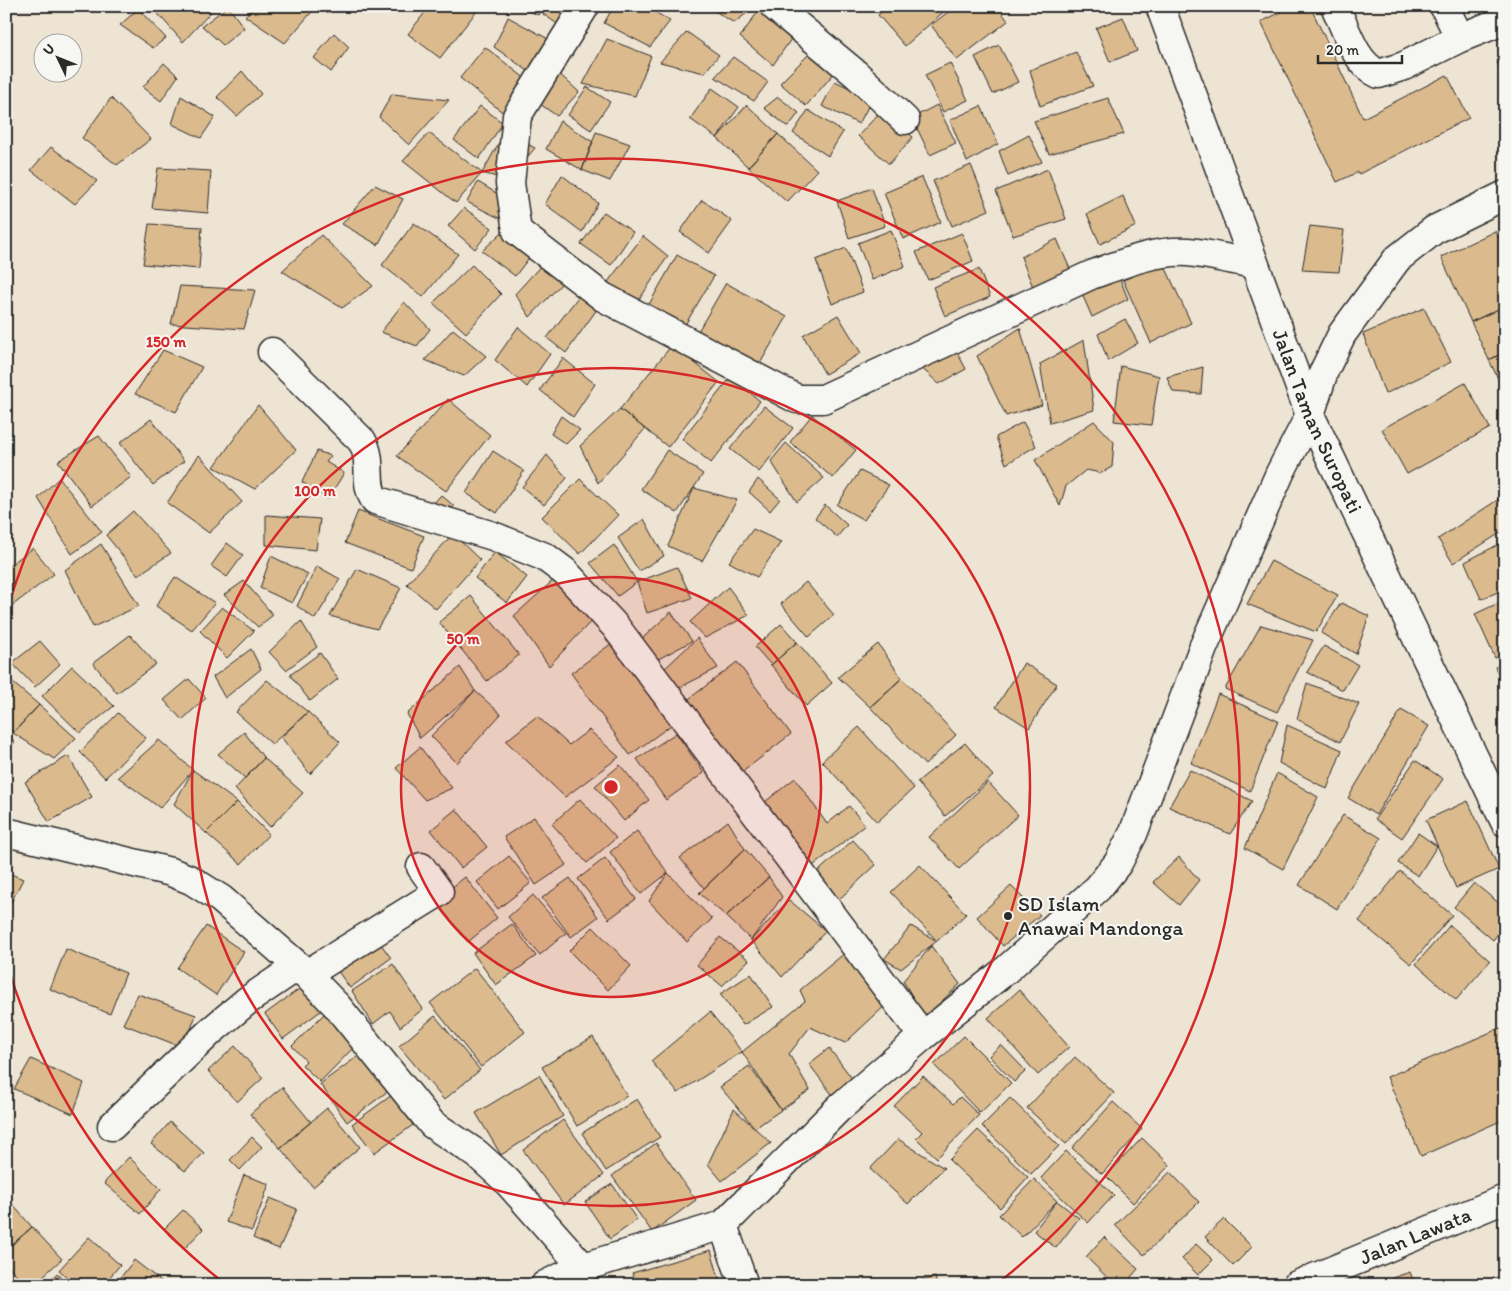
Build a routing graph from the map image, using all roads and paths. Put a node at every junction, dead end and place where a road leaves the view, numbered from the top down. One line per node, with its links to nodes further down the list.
1 (586, 6): 10 (street)
2 (774, 6): 8 (street)
3 (1160, 6): 10 (street, Jalan Taman Suropati)
4 (1335, 6): 7 (street)
5 (1444, 6): 7 (street)
6 (1505, 20): 7 (street)
7 (1460, 38)
8 (905, 120)
9 (1505, 195): 12 (street)
10 (1253, 264): 12 (street, Jalan Taman Suropati)
11 (272, 352): 17 (street)
12 (1310, 415): 13 (street, Jalan Taman Suropati); 17 (street)
13 (1505, 822)
14 (6, 832): 16 (street)
15 (421, 867): 16 (street)
16 (302, 970): 18 (street); 21 (street)
17 (922, 1036): 20 (street)
18 (112, 1126)
19 (1505, 1199): 24 (street, Jalan Lawata)
20 (723, 1225): 21 (street); 23 (street)
21 (583, 1267): 22 (street)
22 (545, 1285)
23 (744, 1285)
24 (1297, 1285)

